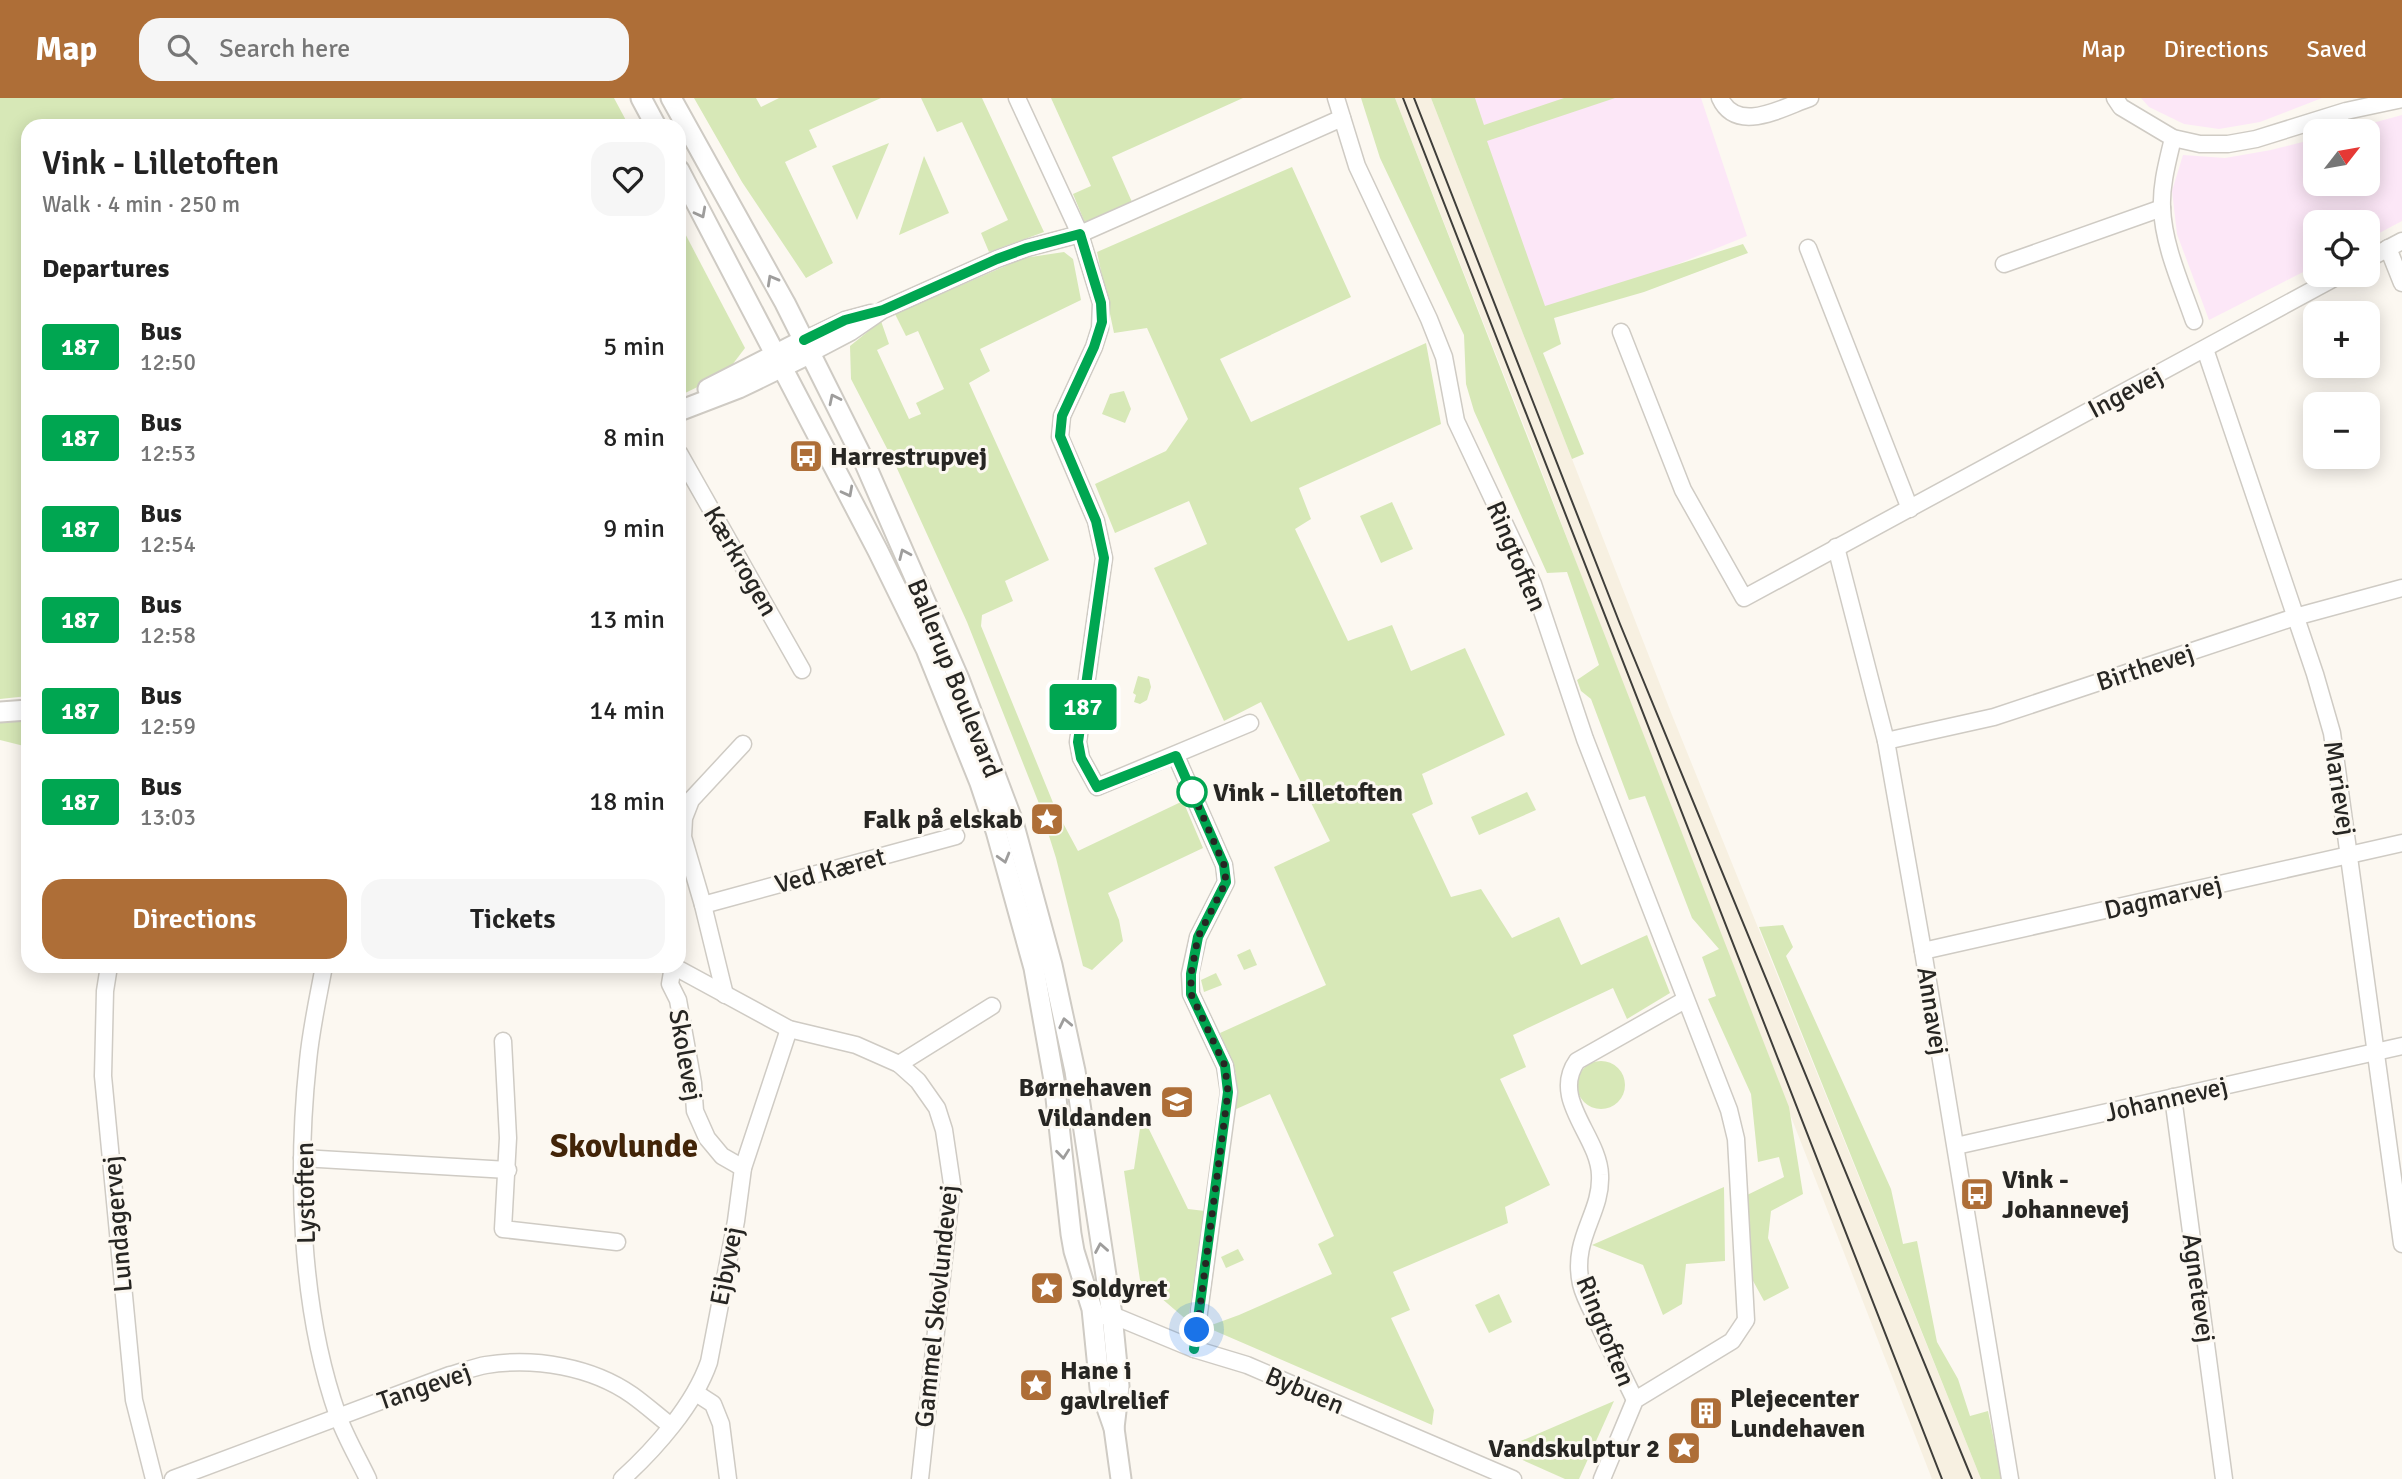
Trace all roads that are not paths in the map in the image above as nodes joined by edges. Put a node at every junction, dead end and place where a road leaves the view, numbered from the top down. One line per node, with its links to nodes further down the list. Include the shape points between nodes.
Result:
1 (641, 98): 12 (street)
2 (671, 98): 13 (street, Ballerup Boulevard, one-way to 2)
3 (1017, 98): 18 (street)
4 (1336, 98): 11 (street, Ringtoften)
5 (1720, 98): 6 (street, via 1736,116 1748,118)
6 (1810, 98)
7 (2115, 98): 15 (street, via 2121,107)
8 (2372, 98): 10 (street)
9 (2402, 99): 10 (street)
10 (2346, 111): 15 (street, via 2228,144)
11 (1342, 117): 18 (street); 54 (street, Ringtoften, via 1357,166 1444,358 1456,421 1532,584 1585,739)
12 (652, 119)
13 (683, 119)
14 (686, 125): 26 (street, Ballerup Boulevard, one-way to 14)
15 (2173, 138): 17 (street)
16 (686, 183): 28 (street, Ballerup Boulevard, one-way to 28)
17 (2162, 208): 21 (street); 24 (street)
18 (1080, 234): 26 (street, via 997,259 883,310 851,332); 41 (street, via 1101,303 1102,322 1062,416 1060,436 1096,521 1104,558 1078,749 1097,787)
19 (2395, 245): 22 (street)
20 (1808, 248): 31 (street)
21 (2004, 264)
22 (2402, 283)
23 (2318, 287): 27 (street, Ingevej)
24 (2194, 321)
25 (1621, 332): 32 (street, Ingevej, via 1683,490 1744,598)
26 (807, 346): 28 (street); 68 (street, Ballerup Boulevard, one-way to 26, via 1099,1237 1067,1029 1013,822 937,628 863,459)
27 (2205, 349): 31 (street, Ingevej); 34 (street, Marievej)
28 (778, 360): 29 (street, via 738,388); 68 (street, Ballerup Boulevard, one-way to 68, via 920,637 963,737 996,831 1037,981 1054,1080 1071,1234)
29 (686, 407)
30 (686, 465): 35 (street, Kærkrogen)
31 (1910, 509): 32 (street, Ingevej)
32 (1836, 547): 39 (street, Annavej)
33 (2402, 588): 34 (street, Birthevej)
34 (2295, 617): 39 (street, Birthevej, via 1994,718); 46 (street, Marievej, via 2332,733)
35 (802, 670)
36 (21, 710): 37 (street)
37 (0, 712)
38 (1250, 723): 41 (street)
39 (1886, 741): 48 (street, Annavej)
40 (743, 744): 42 (street, via 691,800)
41 (1176, 756): 69 (street, via 1224,865 1226,882 1198,937 1191,974 1191,994 1225,1066 1228,1092)
42 (686, 813)
43 (956, 836): 47 (street, Ved Kæret)
44 (2402, 843): 46 (street, Dagmarvej)
45 (686, 847): 47 (street)
46 (2350, 855): 48 (street, Dagmarvej); 59 (street, Marievej)
47 (704, 905): 53 (street)
48 (1923, 951): 62 (street, Annavej)
49 (108, 973): 74 (street, Lundagervej, via 103,1076 134,1401)
50 (323, 973): 63 (street, Lystoften, via 308,1061)
51 (672, 973): 64 (street, Skolevej, via 670,984 678,1000 695,1111 707,1138 722,1156)
52 (686, 973): 53 (street, Gammel Skovlundevej)
53 (725, 995): 56 (street, Gammel Skovlundevej)
54 (1685, 1000): 71 (street, Ringtoften, via 1730,1110 1746,1320 1732,1341); 71 (street, Ringtoften, via 1577,1061 1567,1082 1601,1174 1578,1258 1581,1286)
55 (992, 1006): 60 (street)
56 (789, 1030): 60 (street, Gammel Skovlundevej, via 856,1045); 64 (street, Ejbyvej)
57 (503, 1041): 65 (street)
58 (2402, 1046): 59 (street, Johannevej)
59 (2377, 1052): 61 (street, Johannevej); 67 (street, Marievej)
60 (899, 1064): 79 (street, Gammel Skovlundevej, via 937,1108 952,1184)
61 (2173, 1097): 62 (street, Johannevej); 84 (street, Agnetevej)
62 (1956, 1146): 83 (street, Annavej)
63 (302, 1158): 65 (street); 72 (street, Lystoften, via 313,1321)
64 (743, 1168): 70 (street, Ejbyvej, via 709,1362)
65 (508, 1170): 66 (street, via 503,1229)
66 (617, 1242)
67 (2402, 1244)
68 (1103, 1316): 69 (street, Bybuen); 80 (street, Ballerup Boulevard, via 1119,1386 1114,1428)
69 (1194, 1349): 81 (street, Bybuen, via 1247,1365)
70 (696, 1393): 73 (street, Ejbyvej); 78 (street, via 713,1404 721,1424)
71 (1635, 1400): 82 (street, Ringtoften)
72 (339, 1417): 73 (street, Tangevej, via 450,1375 486,1365 523,1362 561,1366 597,1377 630,1394); 75 (street, Tangevej); 76 (street, Lystoften)
73 (671, 1426): 77 (street, Ejbyvej)
74 (154, 1479)
75 (173, 1479)
76 (368, 1479)
77 (622, 1479)
78 (728, 1479)
79 (920, 1479)
80 (1121, 1479)
81 (1513, 1479)
82 (1602, 1479)
83 (2010, 1479)
84 (2224, 1479)

